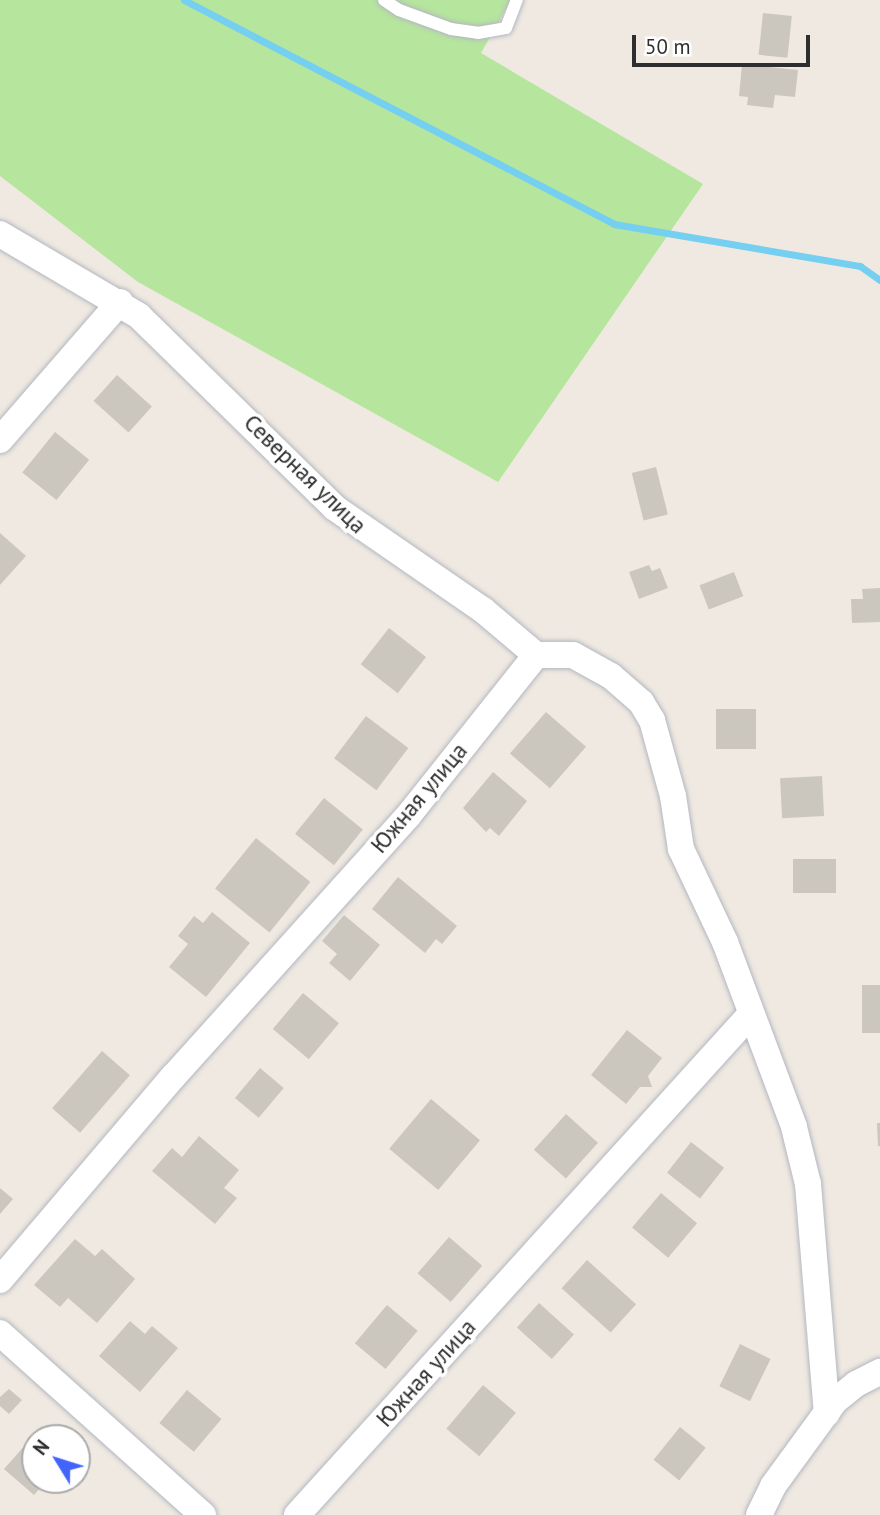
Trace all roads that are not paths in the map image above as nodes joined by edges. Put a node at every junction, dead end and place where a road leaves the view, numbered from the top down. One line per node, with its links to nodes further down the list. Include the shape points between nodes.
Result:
1 (384, 0): 2 (lane, via 425,20 478,33 506,28)
2 (517, 0)
3 (0, 234): 4 (street, Северная улица)
4 (120, 302): 5 (street); 6 (street, Северная улица, via 157,330 335,508 484,610)
5 (0, 440)
6 (536, 654): 7 (street, via 584,659 611,676 645,708 660,745 681,849 725,942); 8 (street, Южная улица, via 408,816 173,1077)
7 (751, 1014): 11 (street, via 794,1127 808,1184); 13 (street, Южная улица)
8 (0, 1280)
9 (0, 1333): 12 (street)
10 (880, 1372): 11 (street, via 844,1392)
11 (827, 1413): 14 (street, via 773,1486)
12 (203, 1515)
13 (297, 1515)
14 (759, 1515)

